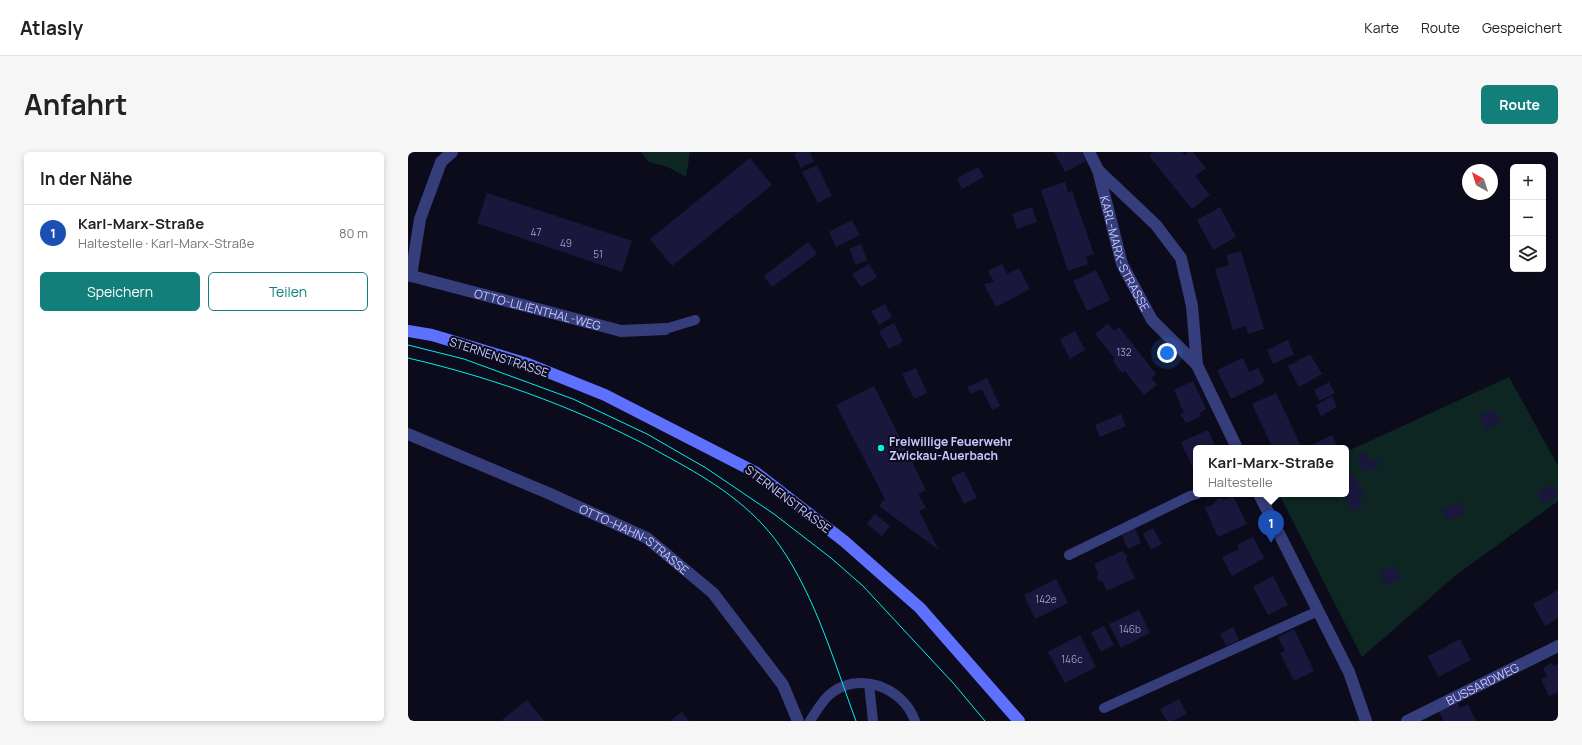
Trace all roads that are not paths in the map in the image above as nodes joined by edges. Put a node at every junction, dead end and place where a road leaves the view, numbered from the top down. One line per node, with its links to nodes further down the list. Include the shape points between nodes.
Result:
1 (452, 152): 4 (street, OTTO-LILIENTHAL-WEG, via 441,162 420,219)
2 (1089, 152): 3 (street, KARL-MARX-STRASSE)
3 (1098, 170): 10 (street, KARL-MARX-STRASSE, via 1122,264 1152,320); 10 (street, KARL-MARX-STRASSE, via 1156,225 1180,258 1192,306)
4 (410, 275): 6 (street, OTTO-LILIENTHAL-WEG, via 621,331)
5 (694, 320): 6 (lane)
6 (665, 329)
7 (408, 331): 9 (street, STERNENSTRASSE)
8 (408, 335): 9 (street, STERNENSTRASSE)
9 (432, 335): 24 (street, STERNENSTRASSE, via 528,364 605,395 755,472 844,541 920,608)
10 (1197, 365): 12 (street, KARL-MARX-STRASSE)
11 (408, 434): 20 (street, OTTO-HAHN-STRASSE, via 647,538 713,593 783,685)
12 (1236, 445)
13 (1193, 495): 15 (lane)
14 (1261, 497): 16 (street)
15 (1068, 555)
16 (1318, 611): 19 (lane); 25 (street, via 1349,672)
17 (1558, 646): 26 (street, BUSSARDWEG)
18 (869, 684): 21 (lane, via 863,682 843,686 828,696); 22 (lane); 23 (lane, via 902,698)
19 (1104, 708)
20 (798, 721)
21 (810, 721)
22 (873, 721)
23 (916, 721)
24 (1019, 721)
25 (1366, 721)
26 (1408, 721)

